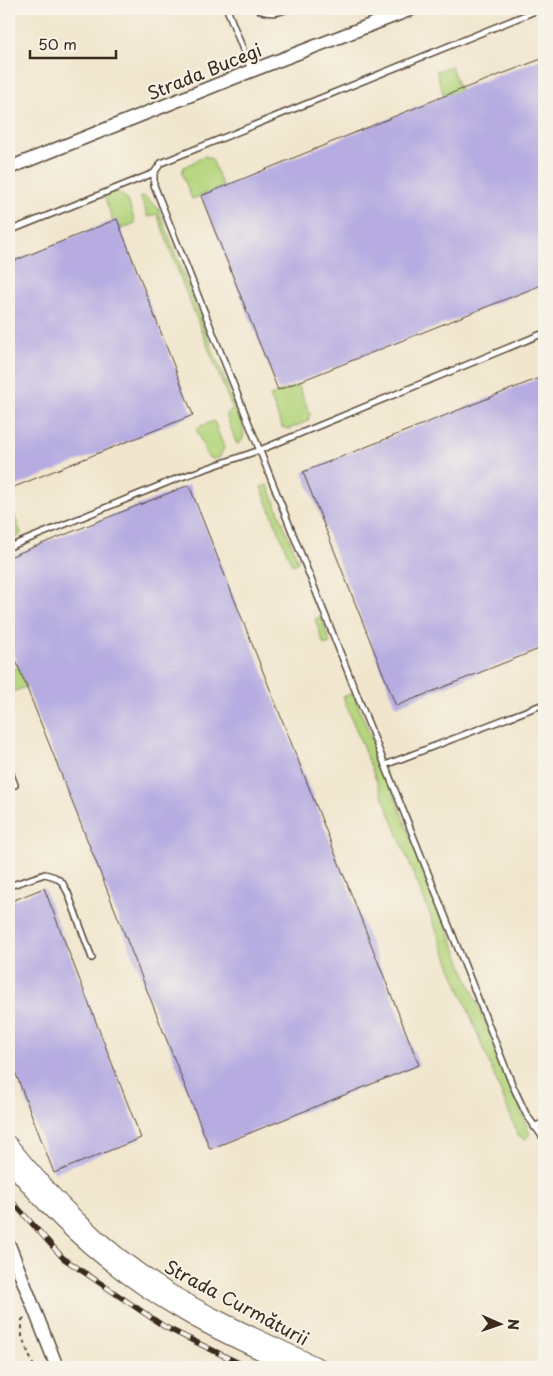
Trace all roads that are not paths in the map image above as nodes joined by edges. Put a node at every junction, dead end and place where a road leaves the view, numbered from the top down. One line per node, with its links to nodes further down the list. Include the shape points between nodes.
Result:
1 (227, 9): 6 (lane)
2 (257, 9): 3 (lane, via 274,13)
3 (287, 9)
4 (412, 9): 6 (street, Strada Bucegi)
5 (540, 9): 8 (lane, via 161,163)
6 (251, 71): 7 (street, Strada Bucegi)
7 (9, 168)
8 (154, 174): 9 (lane); 11 (lane, via 154,185)
9 (9, 231)
10 (544, 333): 11 (lane)
11 (260, 450): 12 (lane, via 176,479); 14 (lane)
12 (9, 547)
13 (544, 704): 14 (lane)
14 (385, 766): 20 (lane, via 512,1084)
15 (9, 769): 16 (lane)
16 (15, 786)
17 (9, 886): 18 (lane, via 45,874 62,882)
18 (92, 958)
19 (544, 1122): 20 (lane)
20 (534, 1127): 21 (lane)
21 (544, 1139)
22 (9, 1143): 27 (main road, Strada Curmăturii, via 68,1211 132,1266 208,1313)
23 (9, 1162): 26 (main road, Strada Curmăturii, via 47,1208 87,1246 136,1282 185,1314)
24 (9, 1244): 25 (street)
25 (57, 1367)
26 (292, 1367)
27 (322, 1367)

